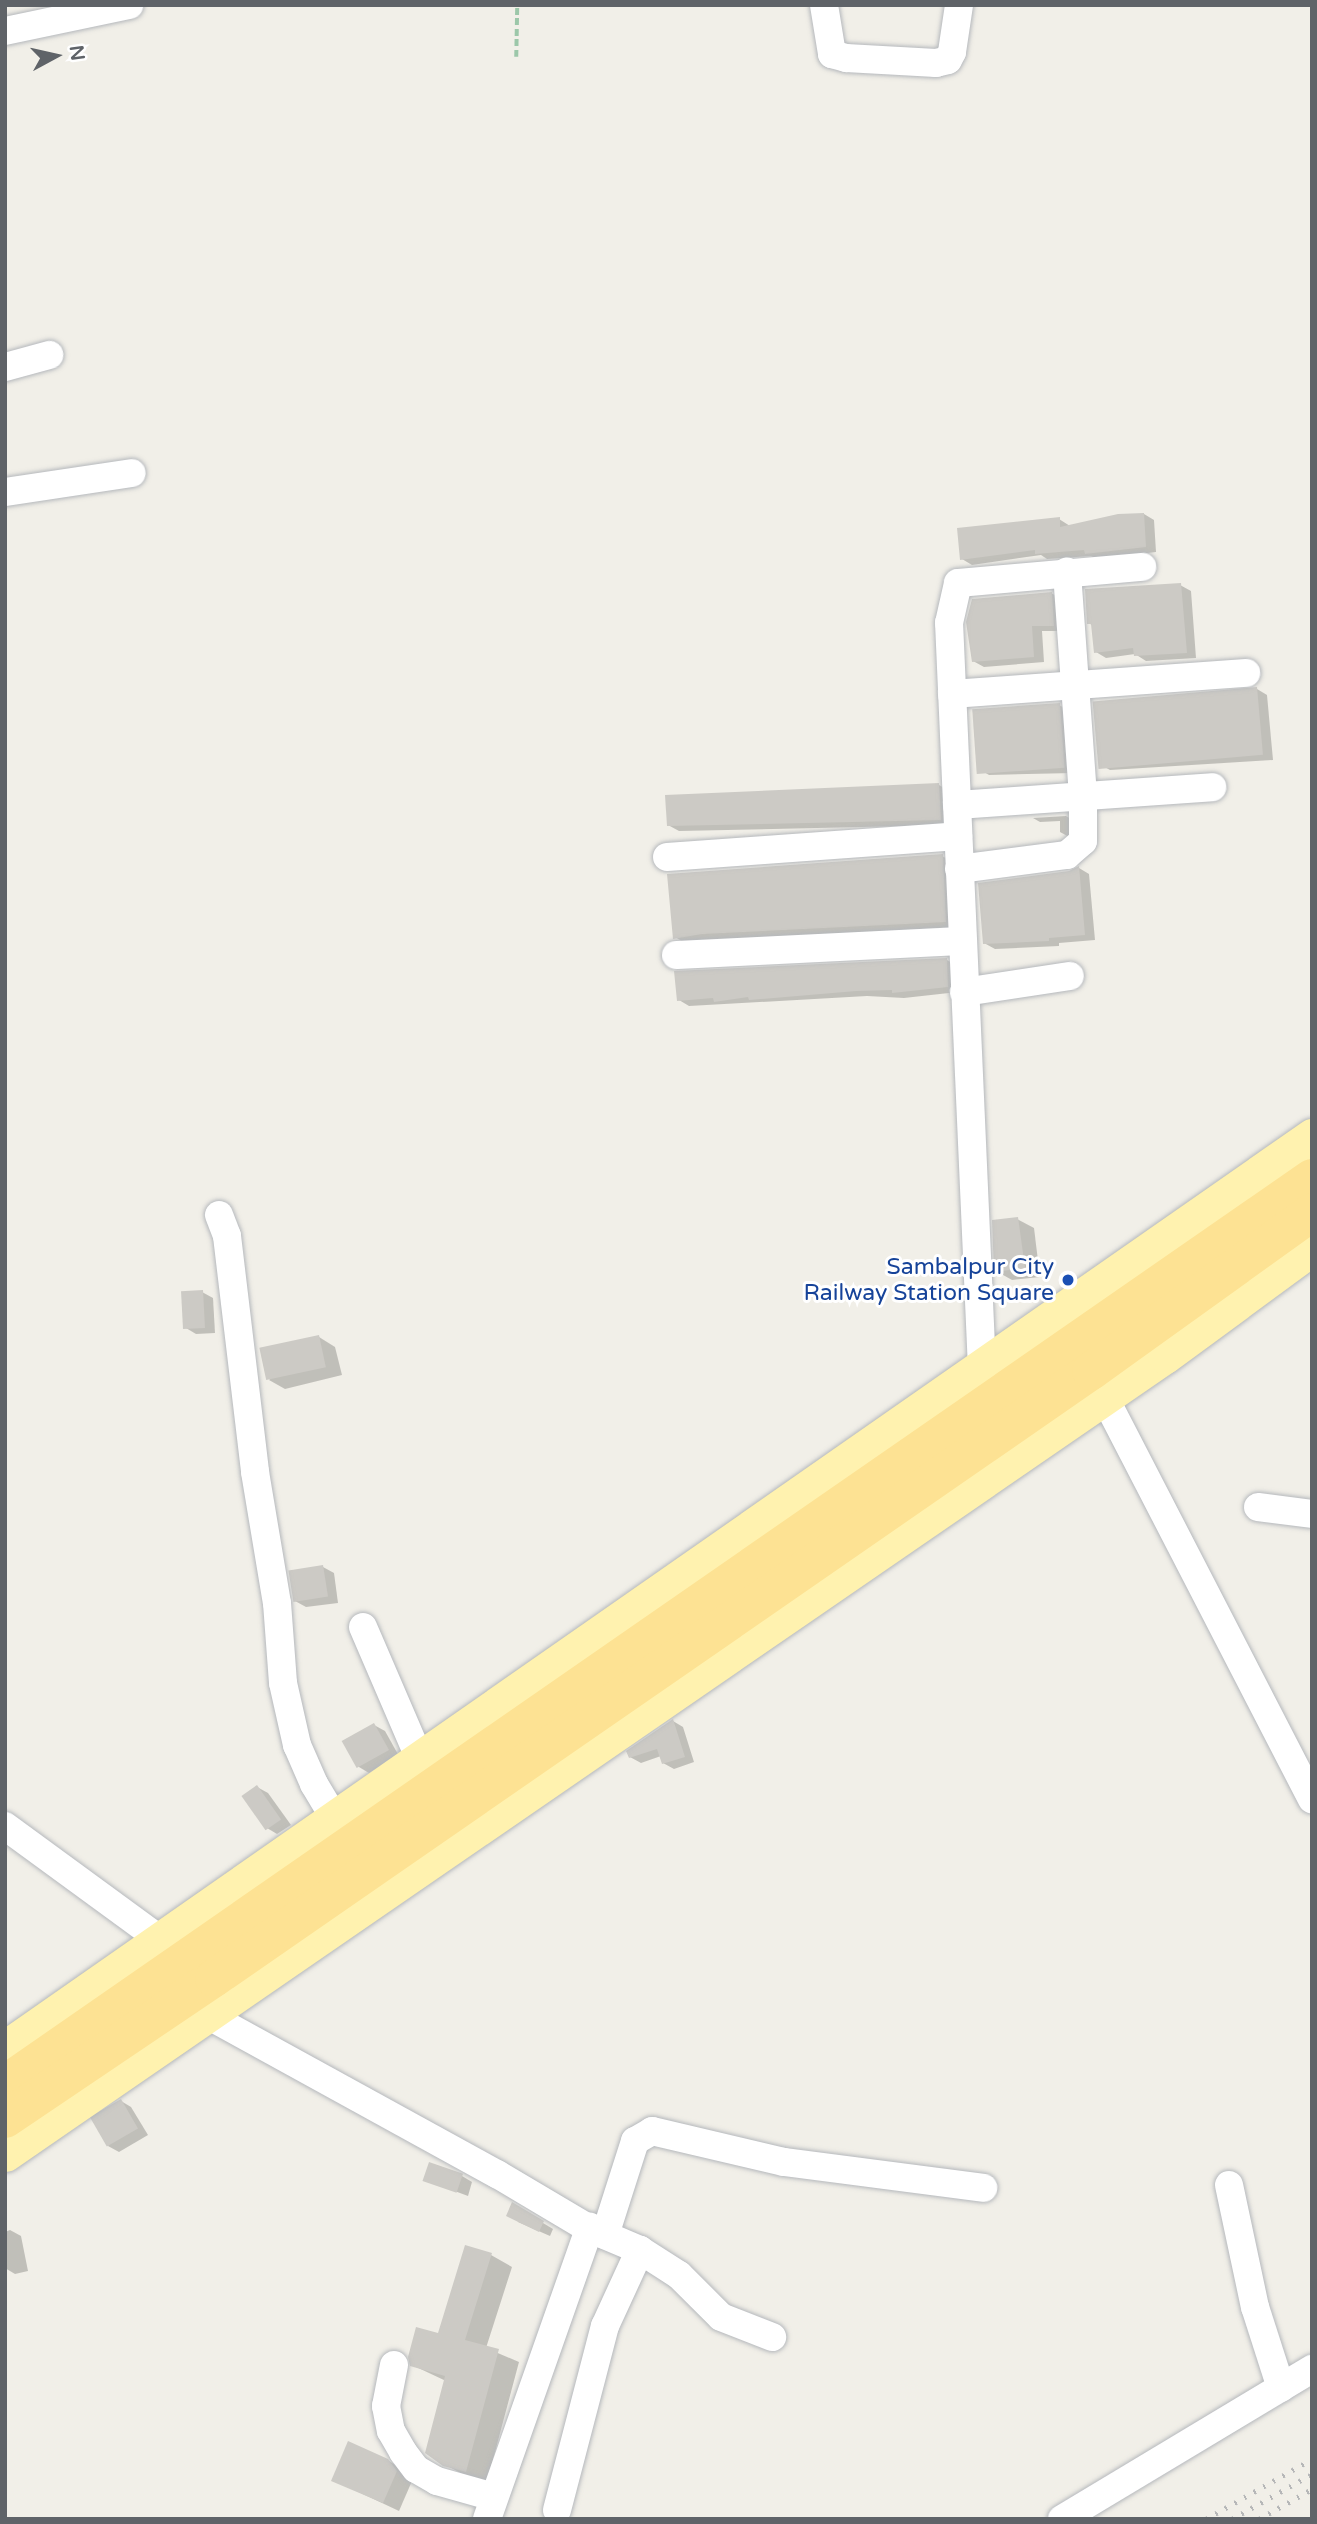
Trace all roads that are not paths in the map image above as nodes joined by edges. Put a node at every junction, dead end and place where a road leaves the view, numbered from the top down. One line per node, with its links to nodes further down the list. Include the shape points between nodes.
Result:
1 (129, 5): 4 (street)
2 (824, 5): 3 (street, via 832,54 936,63 948,60 953,52)
3 (959, 5)
4 (5, 31)
5 (49, 355): 6 (street)
6 (5, 367)
7 (132, 473): 8 (street)
8 (5, 492)
9 (1142, 567): 10 (street)
10 (1067, 572): 12 (street); 13 (street, via 958,583 949,623)
11 (1246, 673): 12 (street)
12 (1073, 686): 13 (street); 15 (street)
13 (952, 694): 16 (street)
14 (1212, 787): 15 (street)
15 (1083, 796): 16 (street); 19 (street, via 1083,841 1077,850)
16 (957, 805): 17 (street)
17 (958, 836): 18 (street); 19 (street)
18 (667, 857)
19 (959, 869): 20 (street)
20 (962, 941): 21 (street); 23 (street)
21 (676, 955)
22 (1070, 976): 23 (street)
23 (964, 992): 30 (street)
24 (1312, 1136): 29 (main road)
25 (1312, 1178): 29 (highway)
26 (1312, 1212): 29 (highway)
27 (219, 1215): 36 (street, via 227,1236 255,1472 277,1602 283,1683 297,1745)
28 (1312, 1248): 29 (main road)
29 (1081, 1357): 30 (main road); 35 (street); 39 (highway); 41 (highway)
30 (982, 1369): 34 (main road)
31 (1258, 1507): 32 (street)
32 (1312, 1514)
33 (363, 1627): 34 (street)
34 (419, 1757): 36 (main road)
35 (1312, 1799)
36 (334, 1817): 38 (main road)
37 (5, 1826): 38 (street)
38 (162, 1940): 40 (main road)
39 (194, 2008): 42 (highway); 43 (main road); 46 (street)
40 (5, 2048)
41 (5, 2084)
42 (5, 2119)
43 (5, 2154)
44 (1229, 2185): 51 (street, via 1255,2307)
45 (983, 2188): 46 (street, via 784,2162 652,2130 635,2141)
46 (597, 2231): 47 (street); 52 (street)
47 (640, 2250): 48 (street, via 678,2275 722,2317); 53 (street, via 606,2326)
48 (772, 2337)
49 (394, 2365): 52 (street, via 386,2406 391,2431 403,2452 416,2469)
50 (1312, 2369): 51 (street)
51 (1281, 2388): 54 (street)
52 (491, 2508)
53 (556, 2510)
54 (1062, 2519)

